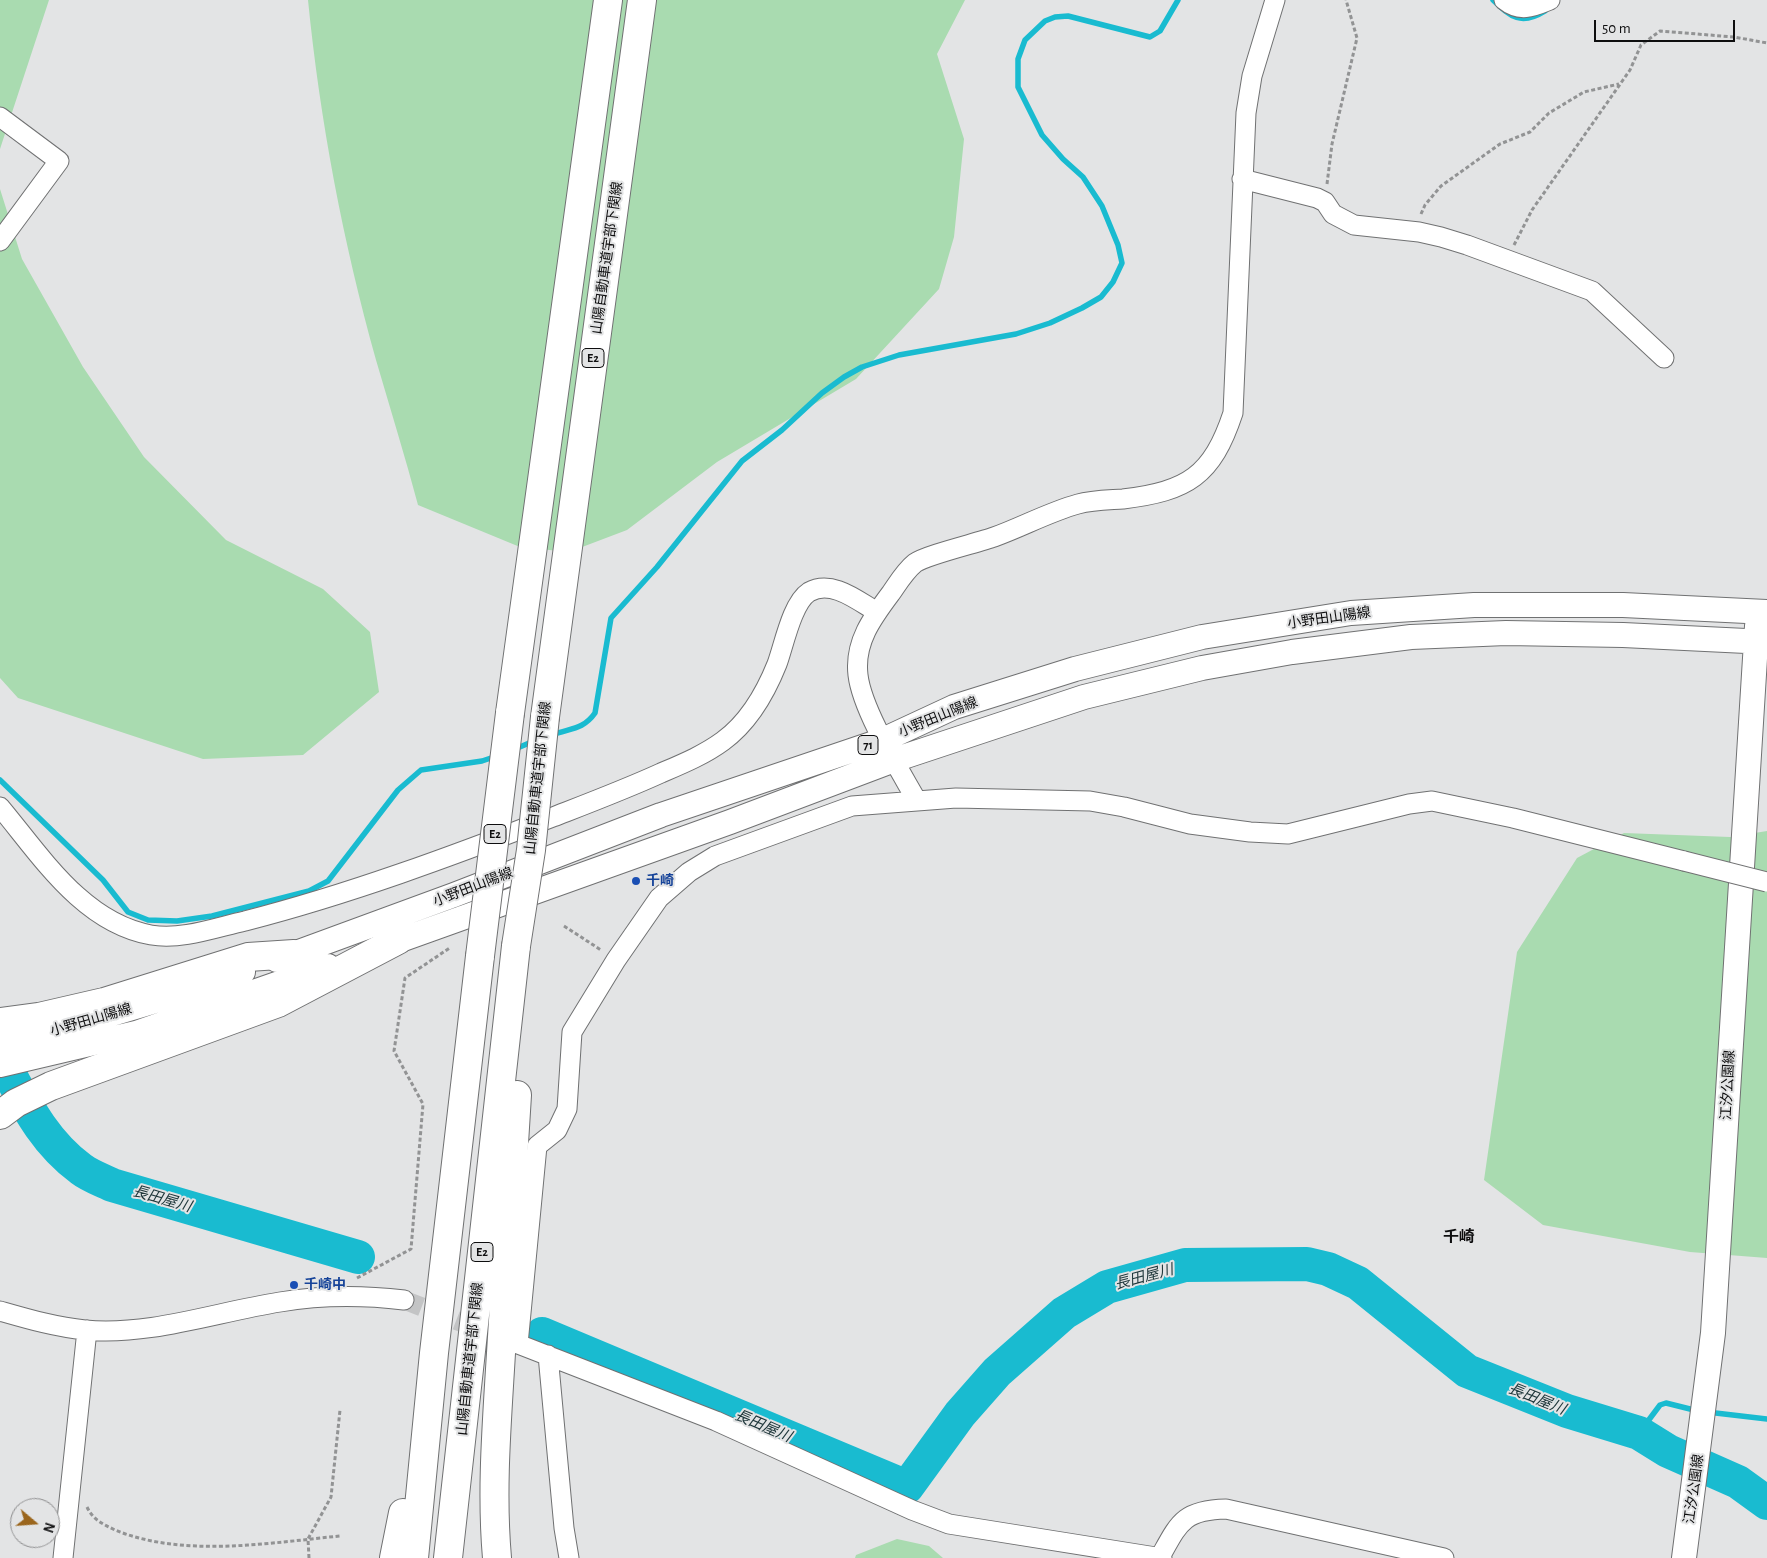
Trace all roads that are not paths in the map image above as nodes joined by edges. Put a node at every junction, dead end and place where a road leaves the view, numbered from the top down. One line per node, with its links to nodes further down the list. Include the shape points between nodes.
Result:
1 (608, 0): 27 (highway, E2, bridge, via 510,713)
2 (642, 0): 18 (highway, 山陽自動車道宇部下関線 / E2, bridge, via 545,716)
3 (1275, 0): 7 (street, via 1252,76)
4 (1504, 0): 5 (street, via 1522,9)
5 (1550, 0)
6 (0, 117): 8 (street, via 59,161)
7 (1242, 179): 9 (street, via 1325,202 1333,214 1354,225 1419,232 1467,244 1592,291); 10 (street, via 1233,413 1223,442 1212,460 1180,487 1148,496 1079,504 916,562)
8 (0, 241)
9 (1664, 358)
10 (877, 612): 13 (street, via 860,644 858,675 863,695); 15 (street, via 833,588 820,588 808,593 798,604 777,664 753,710 735,731 695,758 623,791 453,856 291,909 192,934 151,935 100,915 52,869)
11 (1763, 612): 12 (main road, 江汐公園線); 13 (main road, 小野田山陽線 / 71, via 1623,605 1474,605 1351,613 1202,637 1075,669 954,707)
12 (1761, 641): 13 (main road, 小野田山陽線 / 71, via 1506,633 1411,637 1292,652 1202,668); 29 (main road, 江汐公園線, via 1713,1333)
13 (889, 750): 14 (street); 17 (main road, 小野田山陽線 / 71, via 730,822); 19 (main road, 小野田山陽線 / 71, via 661,815)
14 (917, 801): 16 (street, bridge, via 956,798 1090,801 1190,824 1288,834 1432,801 1513,818); 28 (street, via 852,806 716,856 689,872 659,898 616,960 572,1032 567,1109 557,1130 537,1146 518,1344)
15 (0, 807)
16 (1767, 882)
17 (398, 940): 22 (main road, 小野田山陽線 / 71, via 136,1034); 23 (highway, via 278,1003 51,1086 16,1103)
18 (522, 946): 30 (highway, via 496,1451); 34 (highway, 山陽自動車道宇部下関線 / E2)
19 (294, 954): 20 (highway, via 248,957 104,1002); 21 (main road, 小野田山陽線 / 71, via 178,995 59,1030)
20 (0, 1022)
21 (0, 1042)
22 (0, 1065)
23 (0, 1115)
24 (404, 1300): 26 (street, via 342,1295 280,1302 150,1328)
25 (0, 1311): 26 (street, via 44,1324)
26 (86, 1330): 31 (street)
27 (434, 1353): 32 (highway); 33 (highway, E2)
28 (548, 1355): 35 (street, via 564,1528); 36 (street, via 716,1422 949,1524)
29 (1685, 1549)
30 (496, 1554)
31 (63, 1558)
32 (394, 1558)
33 (414, 1558)
34 (448, 1558)
35 (570, 1558)
36 (1161, 1558): 37 (street, via 1176,1528 1187,1517 1210,1509 1226,1509)
37 (1444, 1558)

